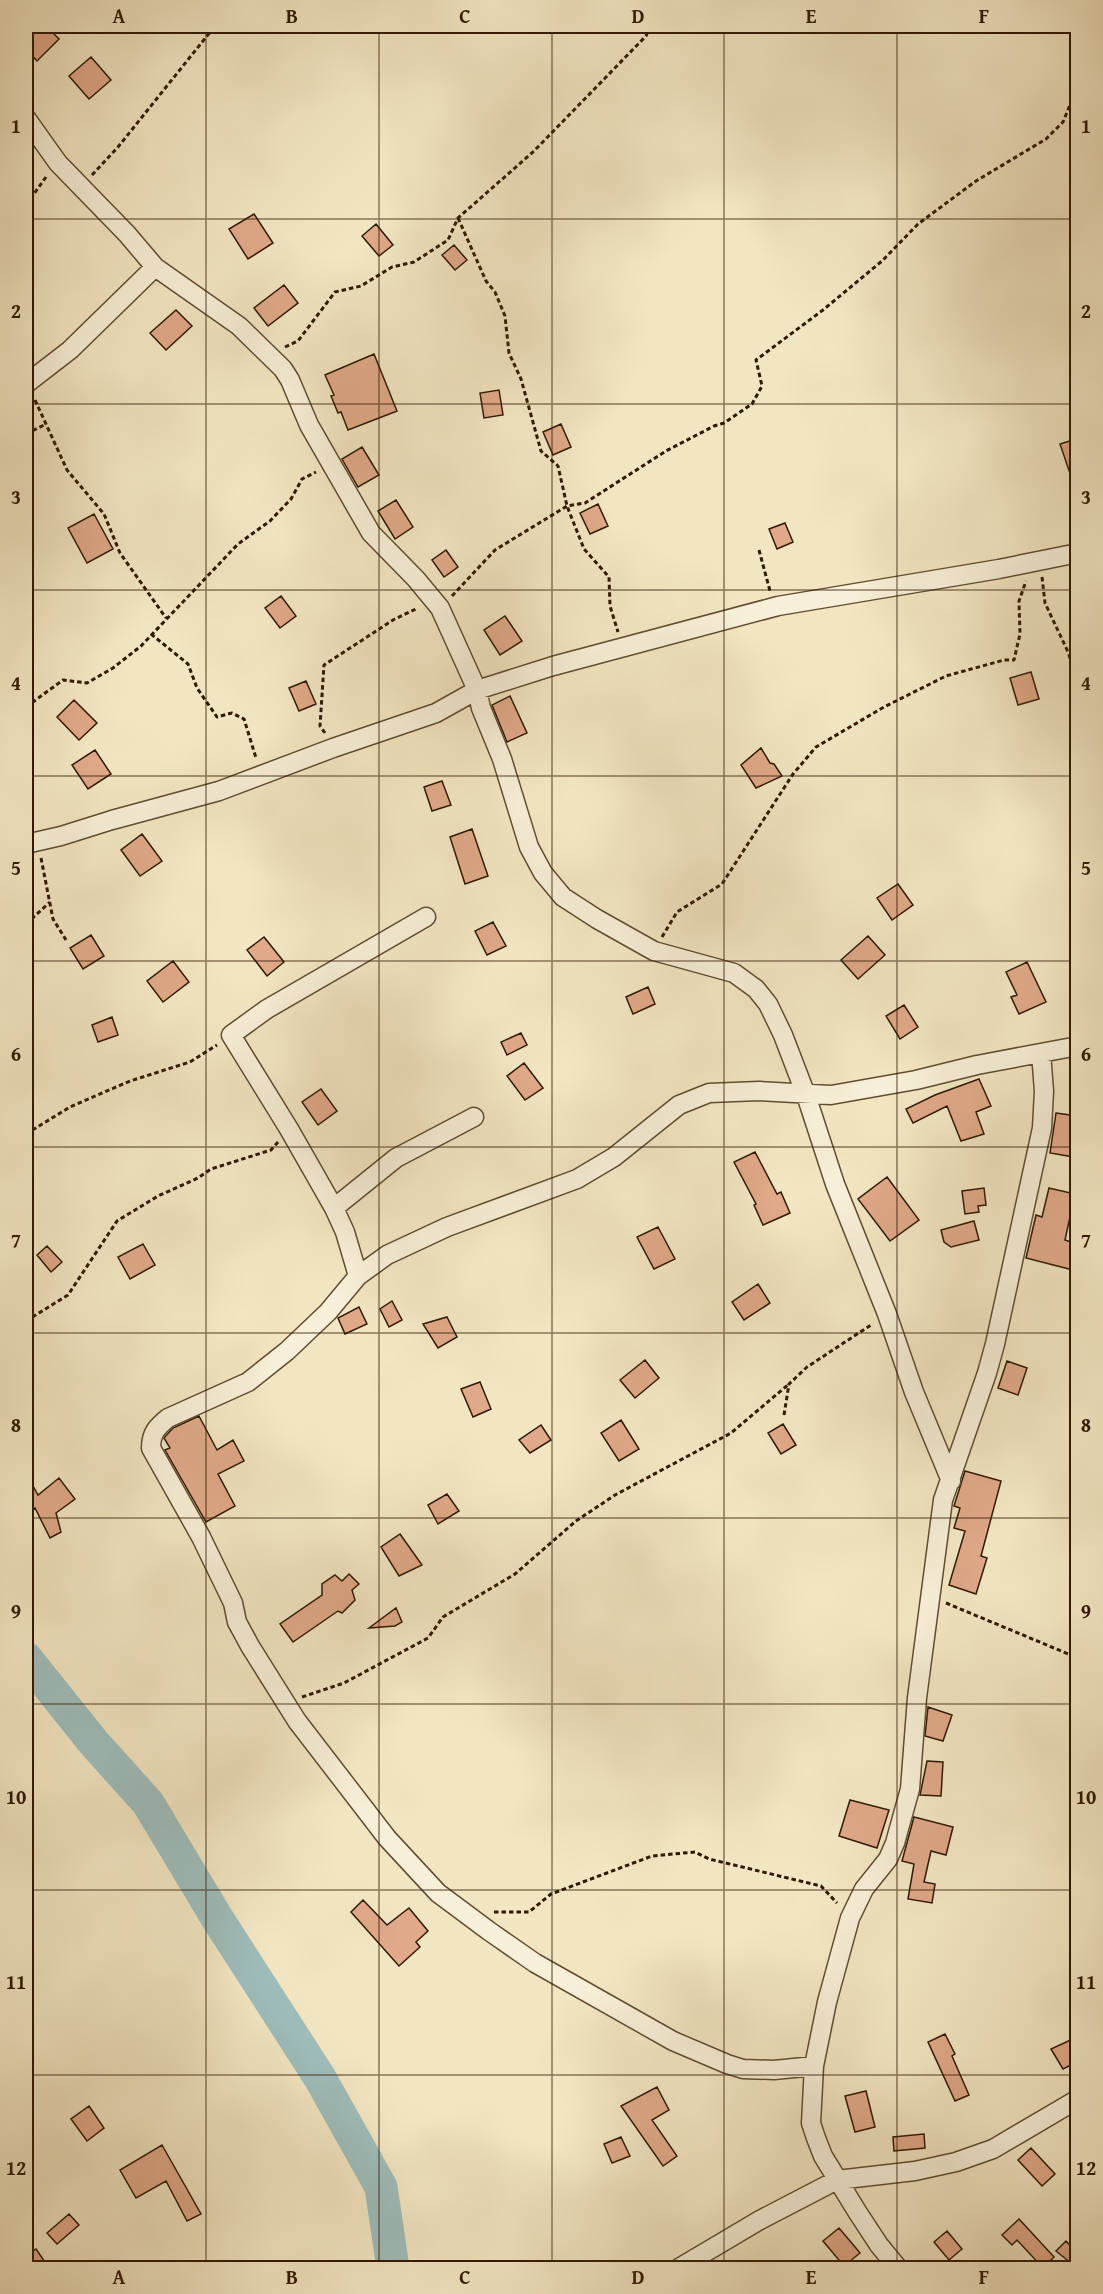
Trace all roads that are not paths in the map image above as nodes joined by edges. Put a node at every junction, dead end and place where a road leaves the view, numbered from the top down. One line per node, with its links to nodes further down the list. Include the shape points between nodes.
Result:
1 (26, 118): 2 (street, via 58,163)
2 (155, 267): 3 (street, via 70,350); 5 (street, via 239,326 290,380 309,425 371,533 440,608)
3 (26, 384)
4 (1077, 553): 5 (street, via 774,607)
5 (477, 690): 6 (street, via 436,713 219,791); 10 (street, via 529,847 543,873 563,897 597,920 654,951 734,973 756,989 783,1035)
6 (32, 843)
7 (426, 917): 12 (street, via 267,1009 232,1036)
8 (1077, 1046): 9 (street)
9 (1041, 1053): 10 (street, via 878,1088); 14 (street, via 1042,1128 987,1373)
10 (806, 1095): 13 (street, via 759,1091 709,1093 679,1105 614,1156 577,1179 447,1227 387,1255); 14 (street, via 835,1184)
11 (474, 1117): 12 (street, via 396,1158)
12 (334, 1208): 13 (street)
13 (358, 1276): 15 (street, via 328,1312 248,1382 168,1418 151,1438 151,1448 201,1537 250,1646 319,1751 387,1838 438,1893 489,1931 535,1963 673,2041 727,2064 774,2070)
14 (951, 1481): 15 (street, via 943,1500 917,1698 910,1789 888,1859 864,1889 850,1918)
15 (814, 2066): 17 (street, via 811,2123)
16 (1077, 2099): 17 (street, via 993,2149 915,2171)
17 (837, 2180): 18 (street); 19 (street, via 879,2246)
18 (679, 2268)
19 (898, 2268)

